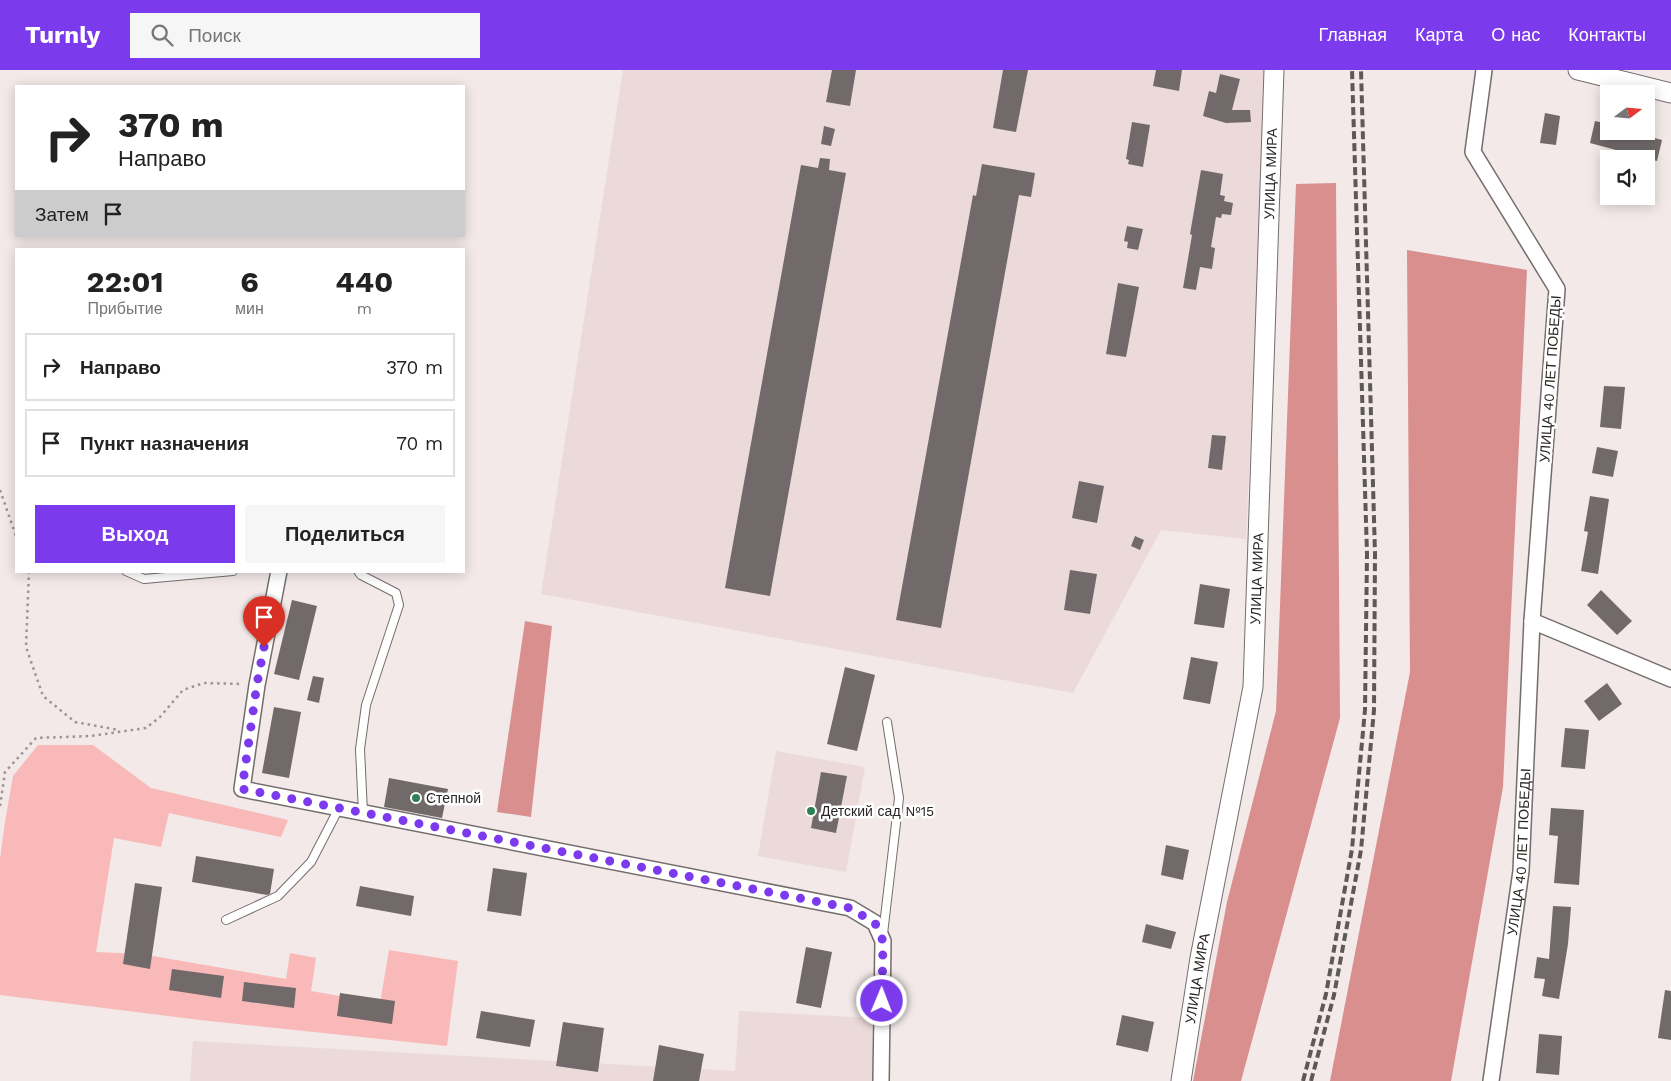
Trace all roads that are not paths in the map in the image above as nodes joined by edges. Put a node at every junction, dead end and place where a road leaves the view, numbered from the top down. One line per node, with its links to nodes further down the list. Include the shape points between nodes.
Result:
1 (1274, 70): 17 (street, УЛИЦА МИРА, via 1253,687 1200,958)
2 (1484, 70): 9 (street, УЛИЦА 40 ЛЕТ ПОБЕДЫ, via 1473,152 1557,289)
3 (1578, 70): 4 (street)
4 (1671, 93)
5 (130, 573): 6 (lane, via 144,579)
6 (211, 573)
7 (279, 573): 12 (street, via 257,684 242,789)
8 (360, 573): 13 (lane, via 396,593 399,605 366,705 360,750)
9 (1532, 621): 10 (street); 18 (street, УЛИЦА 40 ЛЕТ ПОБЕДЫ, via 1521,871)
10 (1671, 679)
11 (887, 722): 15 (lane, via 899,798)
12 (338, 808): 13 (street); 14 (lane, via 311,862 278,896)
13 (363, 813): 15 (street, via 850,908 875,923)
14 (226, 920)
15 (883, 941): 16 (street)
16 (882, 1081)
17 (1180, 1081)
18 (1491, 1081)

